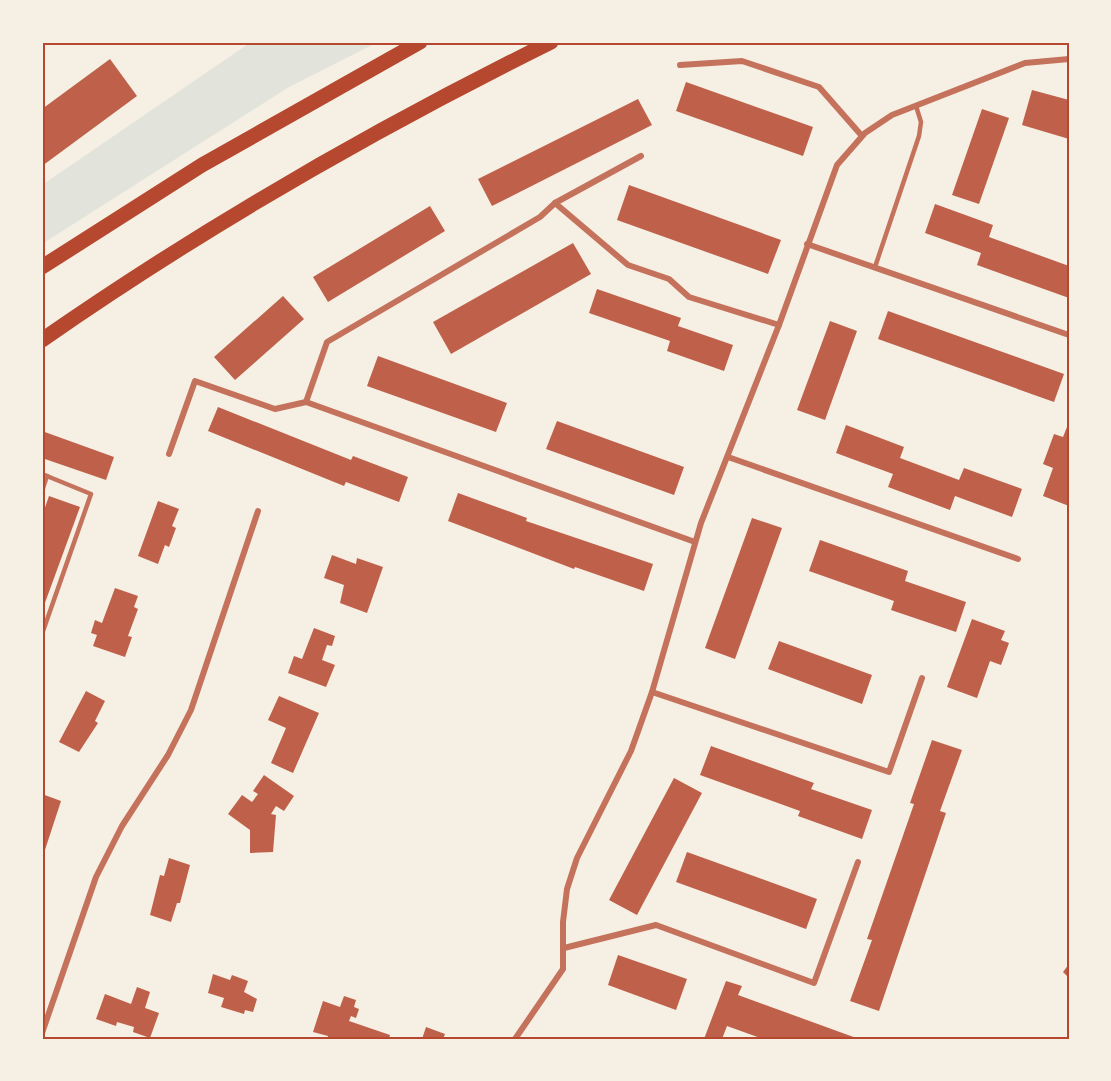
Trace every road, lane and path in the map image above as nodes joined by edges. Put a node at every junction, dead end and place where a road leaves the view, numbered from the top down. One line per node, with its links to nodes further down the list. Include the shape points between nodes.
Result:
1 (420, 42): 10 (main road, via 202,165)
2 (551, 42): 14 (main road, via 320,166)
3 (1069, 59): 5 (street, via 1025,63)
4 (680, 65): 6 (street, via 742,61 819,87)
5 (916, 106): 6 (street, via 880,122); 11 (lane, via 921,122 919,135)
6 (862, 136): 9 (street, via 837,165)
7 (640, 156): 8 (street)
8 (555, 203): 12 (street, via 628,265 669,279 689,297); 15 (street, via 540,217 327,342)
9 (807, 244): 11 (street); 12 (street)
10 (42, 267)
11 (875, 267): 13 (street)
12 (779, 325): 17 (street)
13 (1069, 335)
14 (42, 340)
15 (306, 402): 16 (street, via 275,409 195,381); 21 (street)
16 (169, 454)
17 (728, 457): 21 (street); 22 (street)
18 (45, 475): 19 (lane); 23 (lane, via 91,494)
19 (42, 491)
20 (258, 511): 28 (street, via 191,710 96,877)
21 (695, 542): 25 (street)
22 (1018, 559)
23 (42, 634)
24 (922, 678): 25 (street, via 888,772)
25 (652, 692): 27 (street, via 631,751 577,858 567,888)
26 (858, 862): 27 (street, via 814,982 656,925)
27 (564, 948): 29 (street, via 563,969)
28 (42, 1033)
29 (515, 1039)

